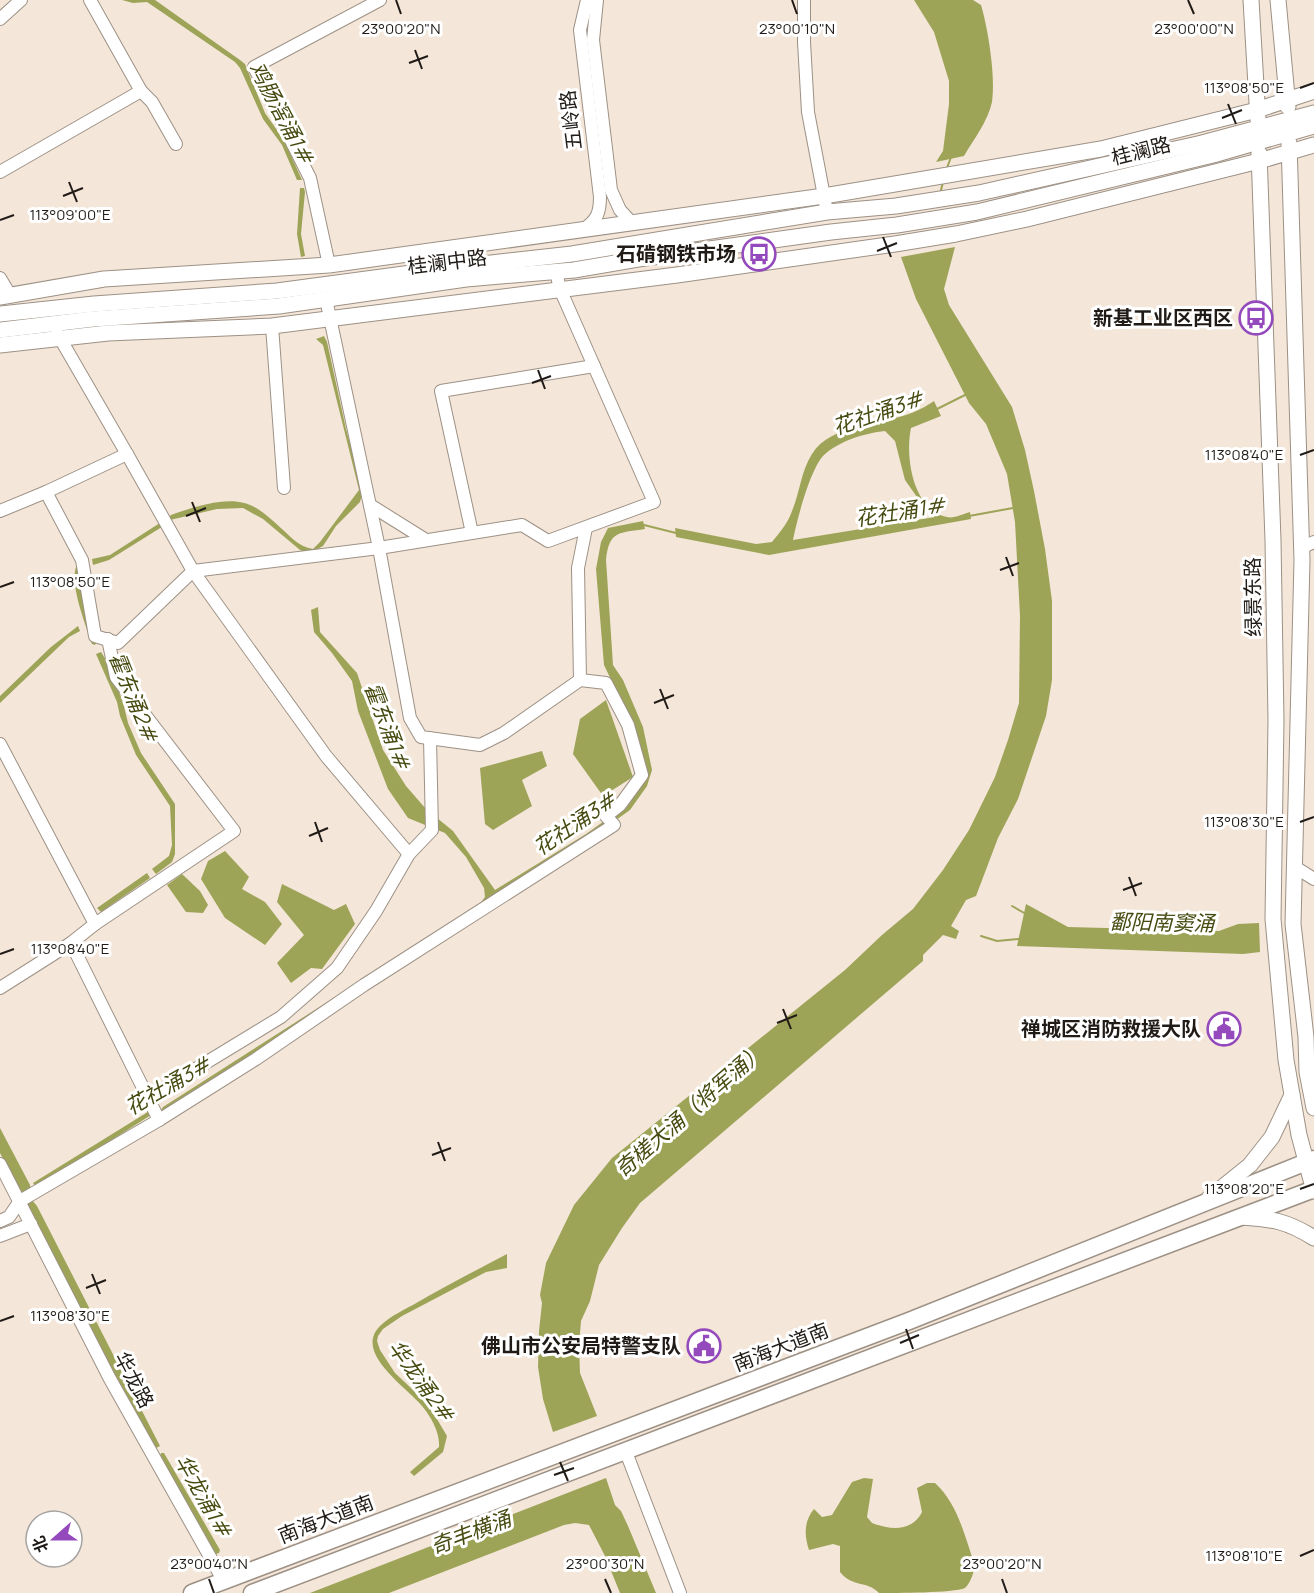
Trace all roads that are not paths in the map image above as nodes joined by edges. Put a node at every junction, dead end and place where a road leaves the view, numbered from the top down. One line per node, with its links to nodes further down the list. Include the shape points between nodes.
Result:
1 (21, 0): 9 (street)
2 (90, 0): 10 (street)
3 (380, 0): 34 (street, via 254,67 310,178)
4 (586, 0): 23 (street, 五岭路, via 580,30)
5 (597, 0): 24 (street, 五岭路, via 593,40)
6 (804, 0): 25 (street, via 808,112)
7 (1251, 0): 13 (main road, 绿景东路)
8 (1278, 0): 12 (main road)
9 (0, 19)
10 (141, 91): 18 (street, via 152,102); 22 (street)
11 (1314, 91): 12 (main road)
12 (1287, 100): 13 (main road); 16 (main road)
13 (1257, 110): 17 (main road, 绿景东路); 25 (main road, via 1101,149)
14 (1314, 113): 16 (main road, 桂澜路)
15 (1314, 126): 16 (main road, 桂澜路)
16 (1289, 127): 17 (main road, 桂澜路); 20 (main road)
17 (1259, 135): 21 (main road, 绿景东路); 26 (main road, 桂澜路, via 979,193); 31 (main road, 桂澜路, via 978,212)
18 (176, 144)
19 (1314, 145): 20 (main road)
20 (1288, 152): 21 (main road); 58 (main road)
21 (1259, 161): 39 (main road, via 956,234); 73 (main road, 绿景东路, via 1276,720 1273,919)
22 (0, 172)
23 (599, 184): 24 (street, via 604,195); 32 (street, 五岭路, via 600,212)
24 (611, 190): 30 (street, 五岭路, via 620,210)
25 (824, 196): 27 (street); 28 (main road)
26 (896, 206): 27 (main road, 桂澜中路)
27 (827, 212): 29 (main road, 桂澜中路)
28 (697, 214): 29 (main road); 30 (main road)
29 (775, 220): 35 (main road, 桂澜中路, via 572,254)
30 (632, 223): 32 (main road)
31 (897, 225): 36 (main road, 桂澜中路)
32 (584, 230): 33 (main road)
33 (560, 233): 34 (main road); 35 (main road, via 513,252 477,258)
34 (328, 265): 38 (main road); 40 (main road, via 104,279)
35 (464, 266): 38 (main road, 桂澜中路)
36 (556, 272): 39 (street); 41 (main road, 桂澜中路, via 466,279)
37 (0, 278): 40 (street)
38 (358, 280): 42 (main road, 桂澜中路, via 277,291)
39 (560, 289): 43 (main road); 49 (street)
40 (3, 298)
41 (326, 299): 43 (street); 44 (main road, 桂澜中路)
42 (0, 314)
43 (331, 318): 45 (main road); 53 (street)
44 (52, 324): 46 (main road, 桂澜中路); 47 (street)
45 (272, 326): 47 (main road); 51 (street)
46 (0, 330)
47 (61, 338): 48 (main road); 50 (street)
48 (0, 345)
49 (594, 366): 55 (street, via 654,502); 56 (street, via 441,391)
50 (127, 454): 52 (street); 60 (street)
51 (284, 488)
52 (46, 492): 54 (street); 61 (street, via 82,560 96,636)
53 (370, 505): 57 (street); 59 (street)
54 (0, 510)
55 (586, 528): 56 (street, via 548,541 522,525); 62 (street, via 578,568)
56 (472, 533): 57 (street)
57 (426, 540): 59 (street)
58 (1308, 545): 66 (main road)
59 (380, 548): 60 (street); 63 (street, via 410,718 421,737)
60 (193, 571): 61 (street, via 118,643); 65 (street, via 326,756)
61 (108, 639): 68 (street, via 116,677 234,831)
62 (580, 680): 63 (street, via 504,733 480,745); 75 (street, via 606,683 628,725 642,775 620,805 606,816 610,821 561,861 364,985 256,1059)
63 (430, 738): 65 (street, via 432,830)
64 (0, 744): 68 (street)
65 (409, 854): 75 (street, via 337,968 281,1017)
66 (1295, 867): 67 (street); 71 (main road, via 1293,924)
67 (1314, 879)
68 (95, 924): 69 (street)
69 (71, 943): 70 (street); 75 (street)
70 (0, 988)
71 (1306, 1037): 72 (main road); 74 (main road)
72 (1314, 1060)
73 (1292, 1095): 76 (main road, 绿景东路); 80 (main road, via 1272,1137 1250,1165)
74 (1314, 1108)
75 (154, 1110): 79 (street)
76 (1310, 1161): 78 (main road, 绿景东路); 80 (highway, 南海大道南)
77 (0, 1164): 79 (street, 华龙路)
78 (1314, 1190): 81 (highway)
79 (20, 1201): 82 (street, via 9,1217); 83 (street, 华龙路)
80 (1204, 1203): 87 (highway, 南海大道南, via 909,1321)
81 (1241, 1217): 85 (main road, via 1274,1219); 86 (highway)
82 (0, 1221)
83 (31, 1224): 84 (street); 87 (street, 华龙路, via 111,1379)
84 (0, 1236)
85 (1314, 1238)
86 (627, 1452): 89 (highway); 90 (street)
87 (223, 1580): 88 (highway, 南海大道南)
88 (192, 1593)
89 (252, 1593)
90 (680, 1593)

